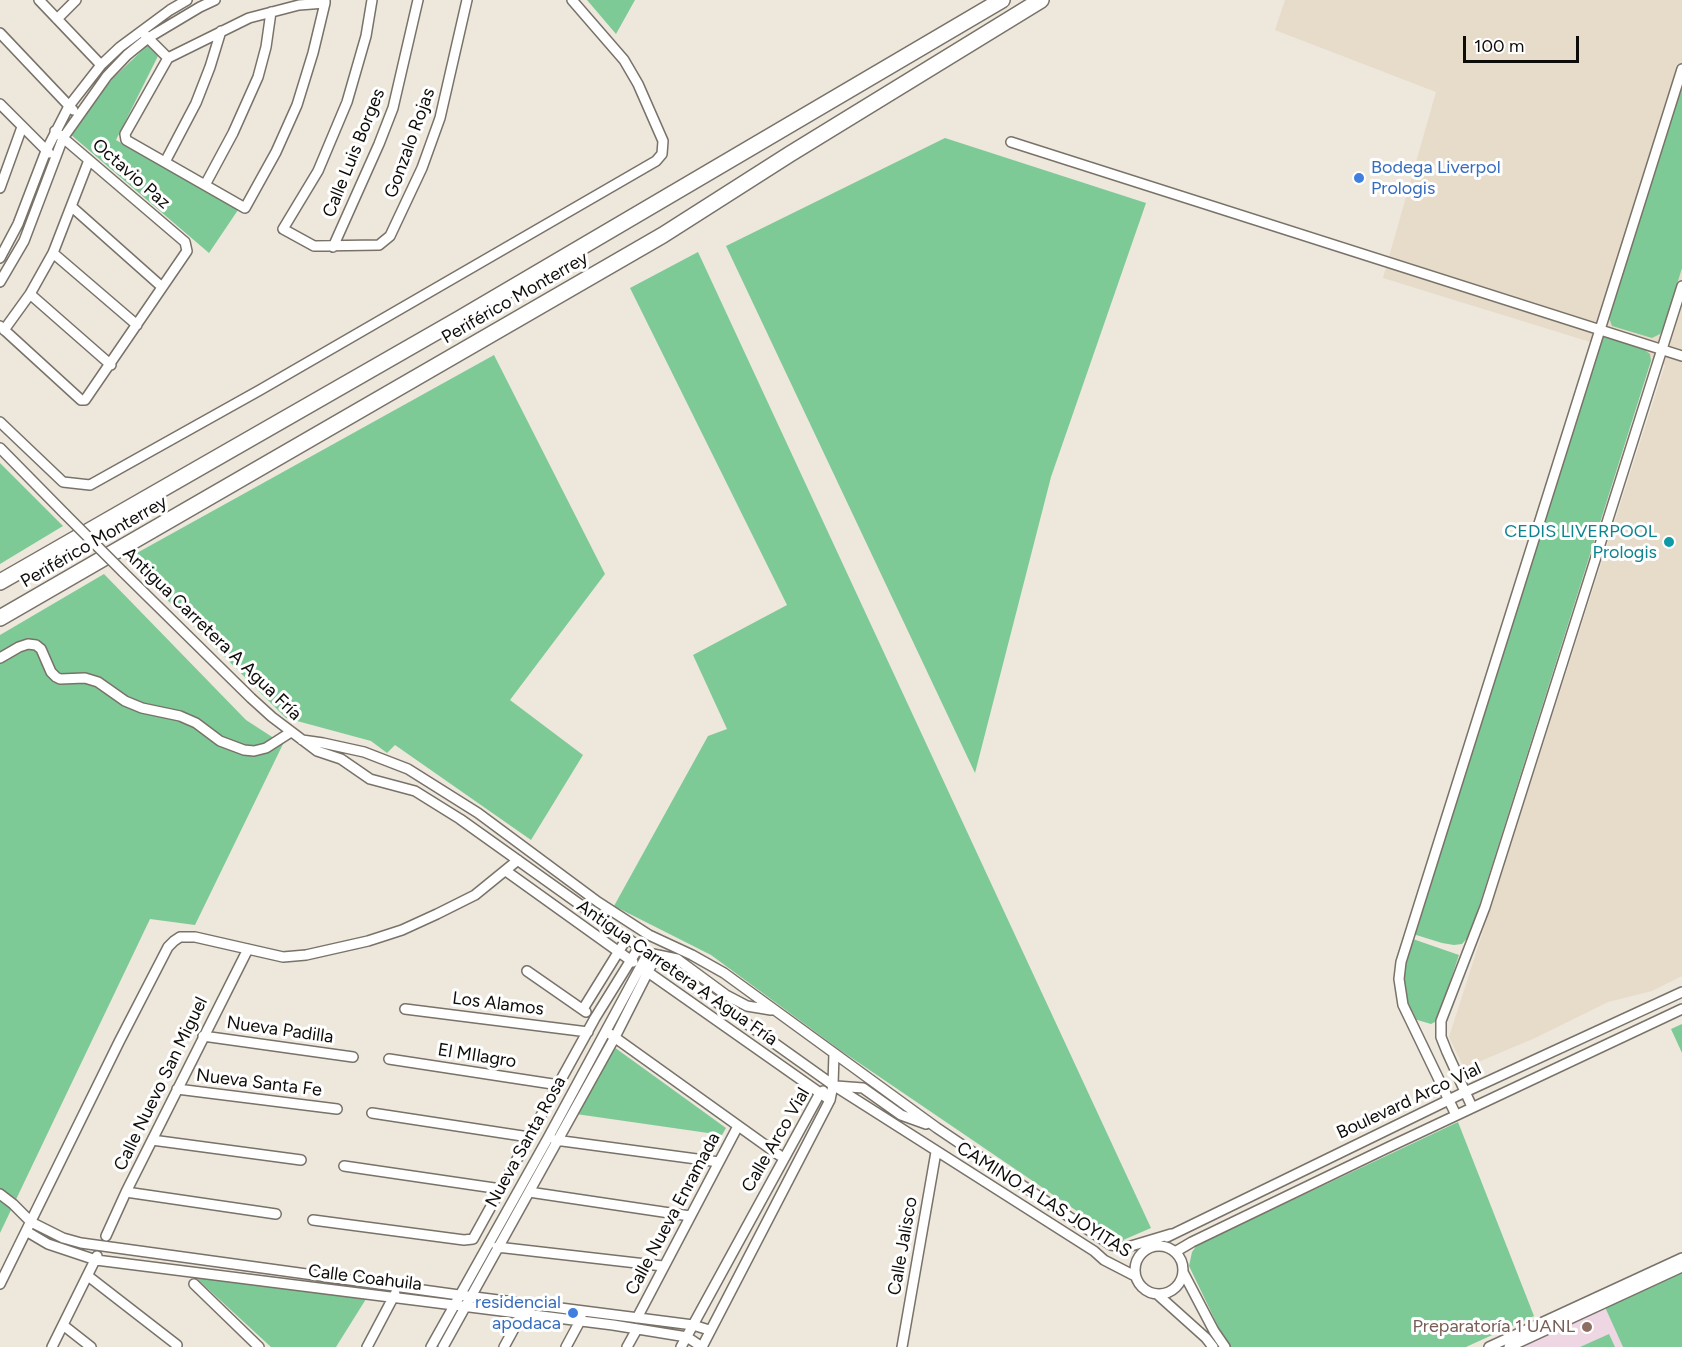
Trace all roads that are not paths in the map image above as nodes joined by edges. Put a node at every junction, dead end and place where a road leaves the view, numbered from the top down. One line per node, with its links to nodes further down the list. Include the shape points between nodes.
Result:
1 (39, 0): 13 (street)
2 (76, 0): 13 (street)
3 (187, 0): 16 (street)
4 (215, 0): 16 (street)
5 (372, 0): 34 (street, Gonzalo Rojas, via 347,102 318,171 284,229 314,246)
6 (417, 0): 34 (street, Calle Luis Borges, via 393,108)
7 (467, 0): 34 (street, Gonzalo Rojas, via 440,118 390,236 379,244)
8 (572, 0): 47 (street, via 624,60 638,84 663,141 662,154 656,161 90,485 63,482)
9 (1002, 0): 49 (highway, Periférico Monterrey, via 459,319)
10 (1041, 0): 50 (highway, Periférico Monterrey, via 663,235)
11 (325, 1): 12 (street); 31 (street, via 297,105 245,208)
12 (271, 12): 14 (street); 31 (street, via 258,77)
13 (57, 19): 18 (street)
14 (221, 31): 17 (street); 30 (street, via 195,103)
15 (0, 33): 21 (street)
16 (145, 34): 17 (street); 18 (street); 22 (street)
17 (168, 58): 30 (street, via 125,134 127,141)
18 (101, 65): 21 (street)
19 (1682, 69): 43 (street)
20 (0, 104): 23 (street)
21 (69, 106): 22 (street); 24 (street)
22 (79, 114): 25 (street)
23 (22, 127): 27 (street); 32 (street)
24 (55, 131): 25 (street, Octavio Paz); 27 (street)
25 (63, 138): 28 (street); 29 (street, Octavio Paz)
26 (1011, 142): 43 (street)
27 (46, 150): 28 (street); 36 (street, via 18,224)
28 (56, 158): 37 (street, via 24,241)
29 (89, 160): 33 (street); 39 (street, Octavio Paz, via 185,242 186,254)
30 (165, 162): 31 (street)
31 (205, 185)
32 (0, 188)
33 (72, 207): 35 (street); 39 (street)
34 (333, 247)
35 (53, 253): 40 (street); 41 (street)
36 (0, 258)
37 (2, 276)
38 (1682, 286): 44 (street)
39 (162, 287): 41 (street)
40 (30, 294): 42 (street); 46 (street)
41 (137, 325): 46 (street)
42 (2, 328): 46 (street, via 81,400 88,397)
43 (1601, 330): 44 (street); 83 (street, via 1401,962 1403,1005)
44 (1662, 350): 45 (street); 80 (street, via 1485,907 1441,1021 1442,1036)
45 (1682, 356)
46 (111, 365)
47 (0, 422)
48 (0, 448): 52 (street, Antigua Carretera A Agua Fría, bridge, via 251,698)
49 (0, 582)
50 (0, 618)
51 (0, 658): 52 (street, via 19,646 36,645 56,677 99,682 125,701 188,719 220,741 244,750 266,748)
52 (291, 732): 53 (street, Antigua Carretera A Agua Fría)
53 (302, 740): 54 (street, Antigua Carretera A Agua Fría, via 370,779 415,791); 68 (street, Antigua Carretera A Agua Fría, via 346,748 408,769 478,813 598,902 649,935 724,973)
54 (518, 860): 55 (street); 56 (street, Antigua Carretera A Agua Fría)
55 (506, 871): 58 (street, via 455,906 368,941 294,957); 59 (street, Antigua Carretera A Agua Fría)
56 (627, 938): 57 (street, Antigua Carretera A Agua Fría); 59 (street)
57 (639, 947): 60 (street, Antigua Carretera A Agua Fría); 61 (street)
58 (248, 949): 72 (street, Calle Nuevo San Miguel); 106 (street, via 188,936 168,947)
59 (620, 953): 61 (street, Antigua Carretera A Agua Fría); 67 (street)
60 (651, 955): 62 (street, Nueva Santa Rosa); 68 (street, via 677,959 747,1006); 78 (street, Antigua Carretera A Agua Fría)
61 (630, 960): 62 (street, Antigua Carretera A Agua Fría); 69 (street)
62 (644, 969): 70 (street, Nueva Santa Rosa); 73 (street, Nueva Santa Rosa); 81 (street, Antigua Carretera A Agua Fría)
63 (527, 971): 67 (street)
64 (1682, 992): 80 (street, Boulevard Arco Vial)
65 (1682, 1009): 84 (street, Boulevard Arco Vial)
66 (405, 1010): 71 (street, Los Alamos)
67 (583, 1010): 69 (street)
68 (775, 1011): 74 (street, Antigua Carretera A Agua Fría)
69 (595, 1018): 71 (street)
70 (606, 1031): 73 (street); 91 (street, Nueva Santa Rosa)
71 (588, 1032): 77 (street)
72 (203, 1036): 75 (street, Nueva Padilla); 79 (street, Calle Nuevo San Miguel)
73 (615, 1037): 88 (street); 91 (street, Nueva Santa Rosa)
74 (834, 1053): 78 (street); 89 (street, Antigua Carretera A Agua Fría)
75 (353, 1057)
76 (389, 1059): 77 (street, El MIlagro)
77 (559, 1085): 90 (street)
78 (833, 1085): 81 (street, Calle Arco Vial); 82 (street, Calle Arco Vial); 89 (street, via 863,1089 901,1115); 93 (street)
79 (177, 1089): 85 (street, Nueva Santa Fe); 92 (street, Calle Nuevo San Miguel)
80 (1466, 1092): 83 (street, Boulevard Arco Vial); 84 (street)
81 (820, 1093): 82 (street, Antigua Carretera A Agua Fría); 94 (street, Calle Arco Vial)
82 (830, 1100): 98 (street, Calle Arco Vial)
83 (1448, 1101): 87 (street); 108 (street, Boulevard Arco Vial)
84 (1472, 1107): 87 (street, Boulevard Arco Vial)
85 (338, 1109)
86 (372, 1113): 90 (street)
87 (1456, 1115): 113 (street, Boulevard Arco Vial)
88 (738, 1126): 94 (street); 96 (street, Calle Nueva Enramada)
89 (937, 1128): 108 (street, via 1111,1245 1131,1246)
90 (529, 1137): 99 (street)
91 (553, 1139): 96 (street); 101 (street, Nueva Santa Rosa); 127 (street, Nueva Santa Rosa)
92 (152, 1140): 95 (street); 100 (street, Calle Nuevo San Miguel)
93 (936, 1152): 120 (street, CAMINO A LAS JOYITAS, via 1104,1260); 154 (street, Calle Jalisco)
94 (781, 1157): 98 (street); 137 (street, Calle Arco Vial)
95 (301, 1160)
96 (719, 1162): 104 (street, Calle Nueva Enramada)
97 (344, 1166): 99 (street)
98 (795, 1166): 139 (street, Calle Arco Vial)
99 (501, 1189): 105 (street, via 473,1239)
100 (126, 1192): 103 (street); 109 (street, Calle Nuevo San Miguel)
101 (529, 1192): 104 (street); 112 (street, Nueva Santa Rosa)
102 (0, 1194): 106 (street, Calle Coahuila)
103 (276, 1214)
104 (690, 1216): 116 (street, Calle Nueva Enramada)
105 (313, 1220)
106 (31, 1222): 107 (street); 110 (street, Calle Coahuila, via 63,1238)
107 (26, 1231): 115 (street, Calle Coahuila, via 48,1244); 123 (street)
108 (1171, 1234): 111 (street, Boulevard Arco Vial)
109 (106, 1236)
110 (102, 1246): 115 (street); 118 (street, Calle Coahuila)
111 (1154, 1246): 113 (street); 120 (street, via 1137,1261)
112 (497, 1247): 116 (street); 128 (street, Nueva Santa Rosa)
113 (1175, 1252): 119 (street)
114 (1682, 1258): 157 (street)
115 (96, 1260): 121 (street); 122 (street, Calle Coahuila)
116 (663, 1266): 134 (street, Calle Nueva Enramada)
117 (1682, 1267): 158 (street)
118 (276, 1270): 122 (street); 125 (street, Calle Coahuila)
119 (1183, 1272): 126 (street, via 1177,1286); 156 (street)
120 (1136, 1275): 126 (street, via 1143,1288)
121 (88, 1276): 136 (street); 142 (street)
122 (273, 1282): 129 (street, Calle Coahuila)
123 (0, 1284)
124 (194, 1284): 141 (street)
125 (398, 1287): 127 (street, Calle Coahuila); 129 (street)
126 (1157, 1294): 155 (street)
127 (459, 1295): 128 (street, Calle Coahuila); 130 (street, Nueva Santa Rosa)
128 (470, 1297): 131 (street, Nueva Santa Rosa); 132 (street, Calle Coahuila)
129 (393, 1299): 130 (street, Calle Coahuila); 146 (street)
130 (454, 1306): 131 (street, Calle Coahuila); 147 (street, Nueva Santa Rosa)
131 (465, 1307): 133 (street, Calle Coahuila); 148 (street, Nueva Santa Rosa)
132 (581, 1310): 134 (street, Calle Coahuila); 135 (street)
133 (522, 1314): 135 (street, Calle Coahuila); 149 (street)
134 (637, 1318): 137 (street, Calle Coahuila)
135 (580, 1321): 138 (street, Calle Coahuila); 150 (street)
136 (63, 1325): 143 (street); 144 (street)
137 (693, 1325): 139 (street, Calle Coahuila); 140 (street, Calle Arco Vial)
138 (637, 1329): 140 (street, Calle Coahuila); 151 (street)
139 (710, 1330): 153 (street, Calle Arco Vial)
140 (687, 1337): 152 (street, Calle Arco Vial); 153 (street, Calle Coahuila)
141 (247, 1342): 145 (street)
142 (177, 1345)
143 (52, 1347)
144 (92, 1347)
145 (259, 1347)
146 (367, 1347)
147 (431, 1347)
148 (443, 1347)
149 (504, 1347)
150 (566, 1347)
151 (627, 1347)
152 (681, 1347)
153 (702, 1347)
154 (902, 1347)
155 (1213, 1347)
156 (1225, 1347)
157 (1489, 1347)
158 (1509, 1347)

